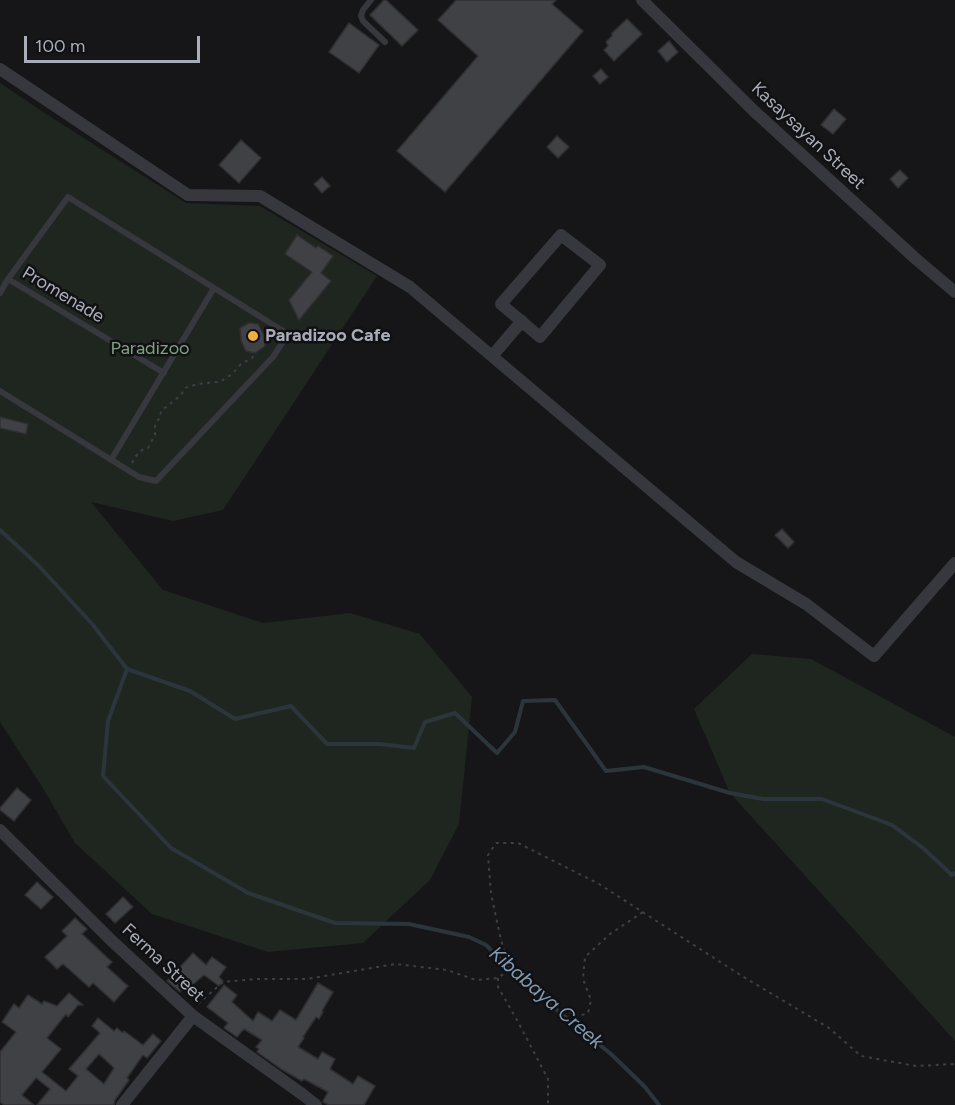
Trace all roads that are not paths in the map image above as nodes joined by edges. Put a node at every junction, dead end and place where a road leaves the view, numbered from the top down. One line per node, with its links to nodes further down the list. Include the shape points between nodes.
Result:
1 (372, 0): 3 (lane, via 361,16)
2 (642, 0): 8 (street, Kasaysayan Street, via 754,111)
3 (385, 42)
4 (0, 69): 10 (street, via 188,195 260,196 410,287)
5 (8, 279): 6 (lane, via 68,197); 7 (lane); 11 (lane, Promenade)
6 (214, 288): 11 (lane); 13 (lane, via 288,334 273,357 156,481 138,477)
7 (0, 292)
8 (955, 292)
9 (522, 321): 9 (street, via 540,336 600,264 561,235 501,304); 10 (street)
10 (492, 356): 14 (street, via 736,562 806,604 874,656)
11 (164, 373): 13 (lane)
12 (0, 391): 13 (lane)
13 (111, 460)
14 (955, 563)
15 (0, 830): 16 (street, Ferma Street)
16 (191, 1014): 17 (street); 18 (street, Ferma Street)
17 (122, 1105)
18 (316, 1105)

